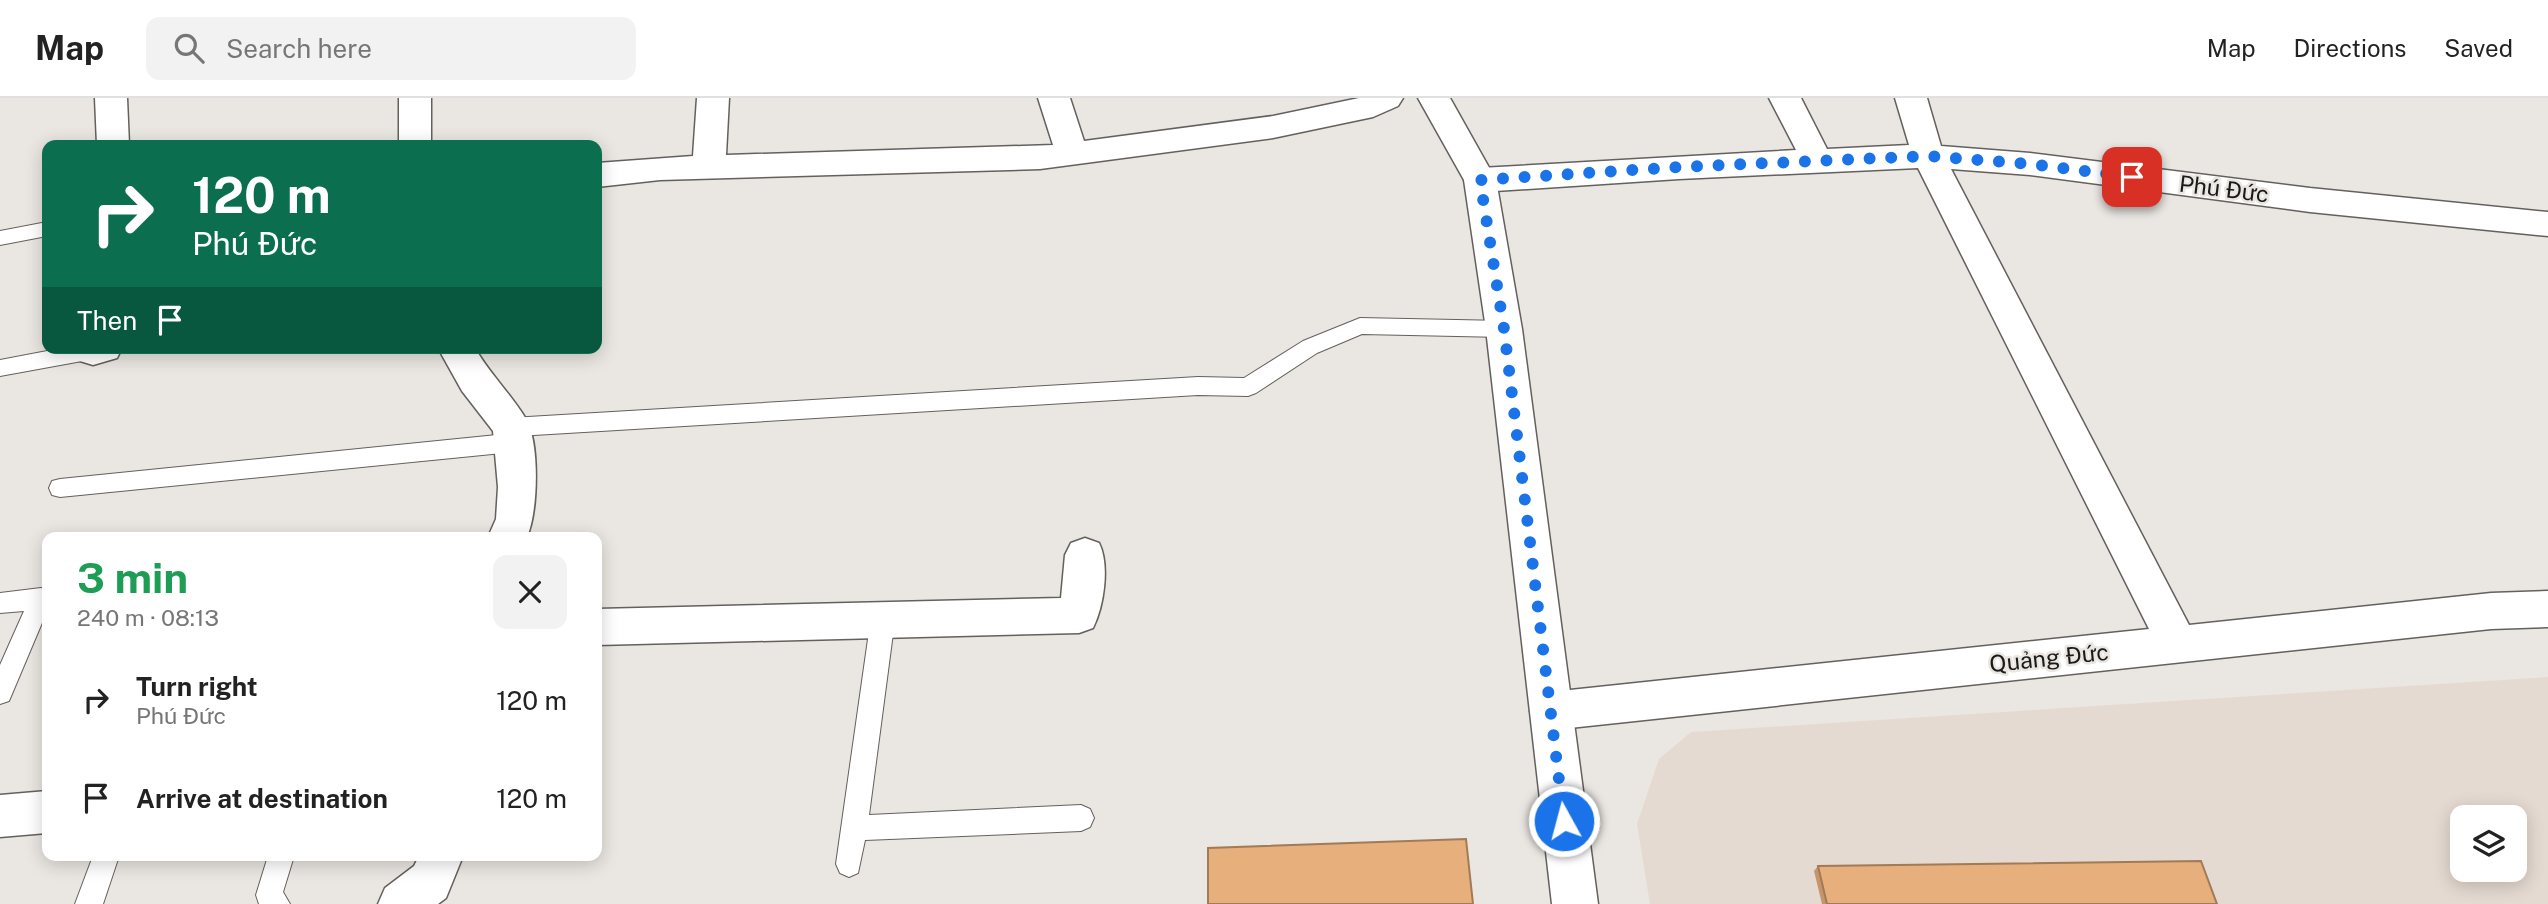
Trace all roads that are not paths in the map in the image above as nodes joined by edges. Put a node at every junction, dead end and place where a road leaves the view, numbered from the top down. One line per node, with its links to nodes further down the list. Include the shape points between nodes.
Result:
1 (111, 98): 9 (street)
2 (415, 98): 10 (street)
3 (713, 98): 14 (street)
4 (1054, 98): 11 (street)
5 (1387, 98): 11 (street, via 1362,109 1273,127)
6 (1434, 98): 16 (street)
7 (1785, 98): 13 (street)
8 (1911, 98): 12 (street)
9 (113, 140)
10 (415, 140)
11 (1072, 154): 14 (street)
12 (1928, 156): 13 (street, Phú Đức); 17 (street, Phú Đức); 32 (street)
13 (1818, 162): 16 (street, Phú Đức)
14 (709, 167): 15 (street)
15 (602, 174)
16 (1480, 180): 20 (street)
17 (2548, 224)
18 (42, 230): 19 (lane)
19 (0, 238)
20 (1504, 329): 24 (lane, via 1360,326 1310,347 1248,387 1184,387); 34 (street)
21 (71, 354): 23 (lane)
22 (459, 354): 24 (street)
23 (0, 368)
24 (511, 435): 25 (lane); 26 (street, via 517,487)
25 (60, 488)
26 (510, 532)
27 (1085, 555): 30 (street, via 1079,615)
28 (0, 603): 33 (lane, via 41,598)
29 (2548, 609): 32 (street, Quảng Đức)
30 (883, 618): 31 (street); 38 (lane)
31 (602, 627)
32 (2178, 644): 34 (street, Quảng Đức)
33 (0, 693)
34 (1551, 711): 46 (street)
35 (42, 812): 36 (street)
36 (0, 816)
37 (1082, 818): 38 (lane)
38 (854, 828): 42 (lane)
39 (104, 861): 43 (lane)
40 (279, 861): 44 (lane, via 269,895)
41 (439, 861): 45 (street, via 430,882)
42 (849, 864)
43 (89, 904)
44 (275, 904)
45 (401, 904)
46 (1575, 904)

